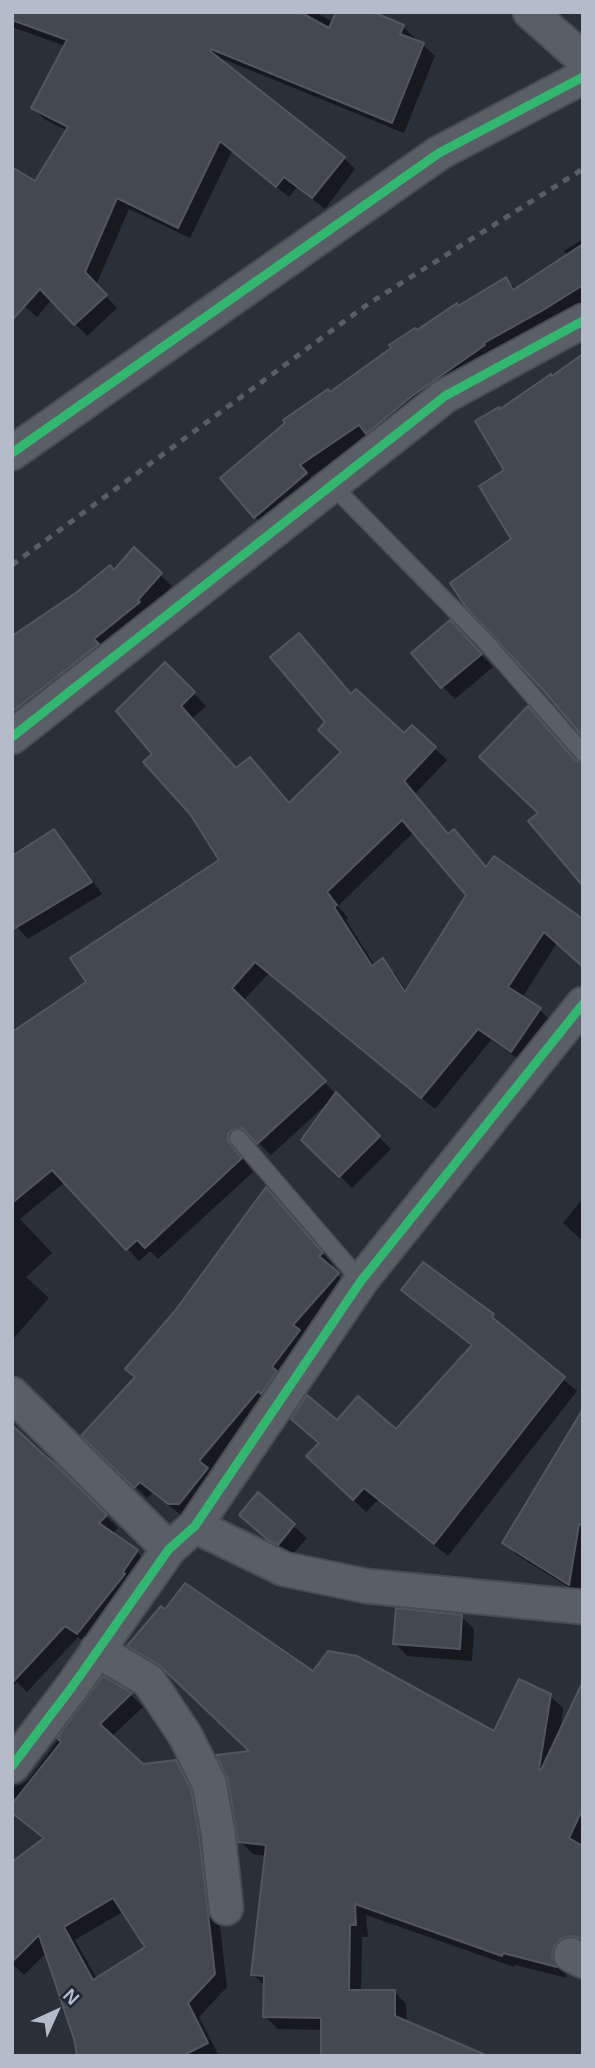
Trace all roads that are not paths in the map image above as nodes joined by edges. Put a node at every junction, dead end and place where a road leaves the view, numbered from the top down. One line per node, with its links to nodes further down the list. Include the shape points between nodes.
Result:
1 (530, 12): 2 (street)
2 (583, 59)
3 (583, 77): 5 (street, via 439,153)
4 (583, 321): 6 (street, via 445,396)
5 (13, 452)
6 (332, 485): 7 (street); 8 (lane, via 484,640)
7 (12, 737)
8 (583, 753)
9 (583, 1004): 11 (street)
10 (238, 1138): 11 (lane)
11 (361, 1281): 13 (street)
12 (12, 1394): 14 (street)
13 (195, 1526): 14 (street); 15 (street, via 284,1569 366,1586)
14 (169, 1549): 16 (street)
15 (583, 1606)
16 (97, 1650): 17 (street); 18 (street, via 149,1681 191,1747 209,1783)
17 (12, 1766)
18 (226, 1908)

